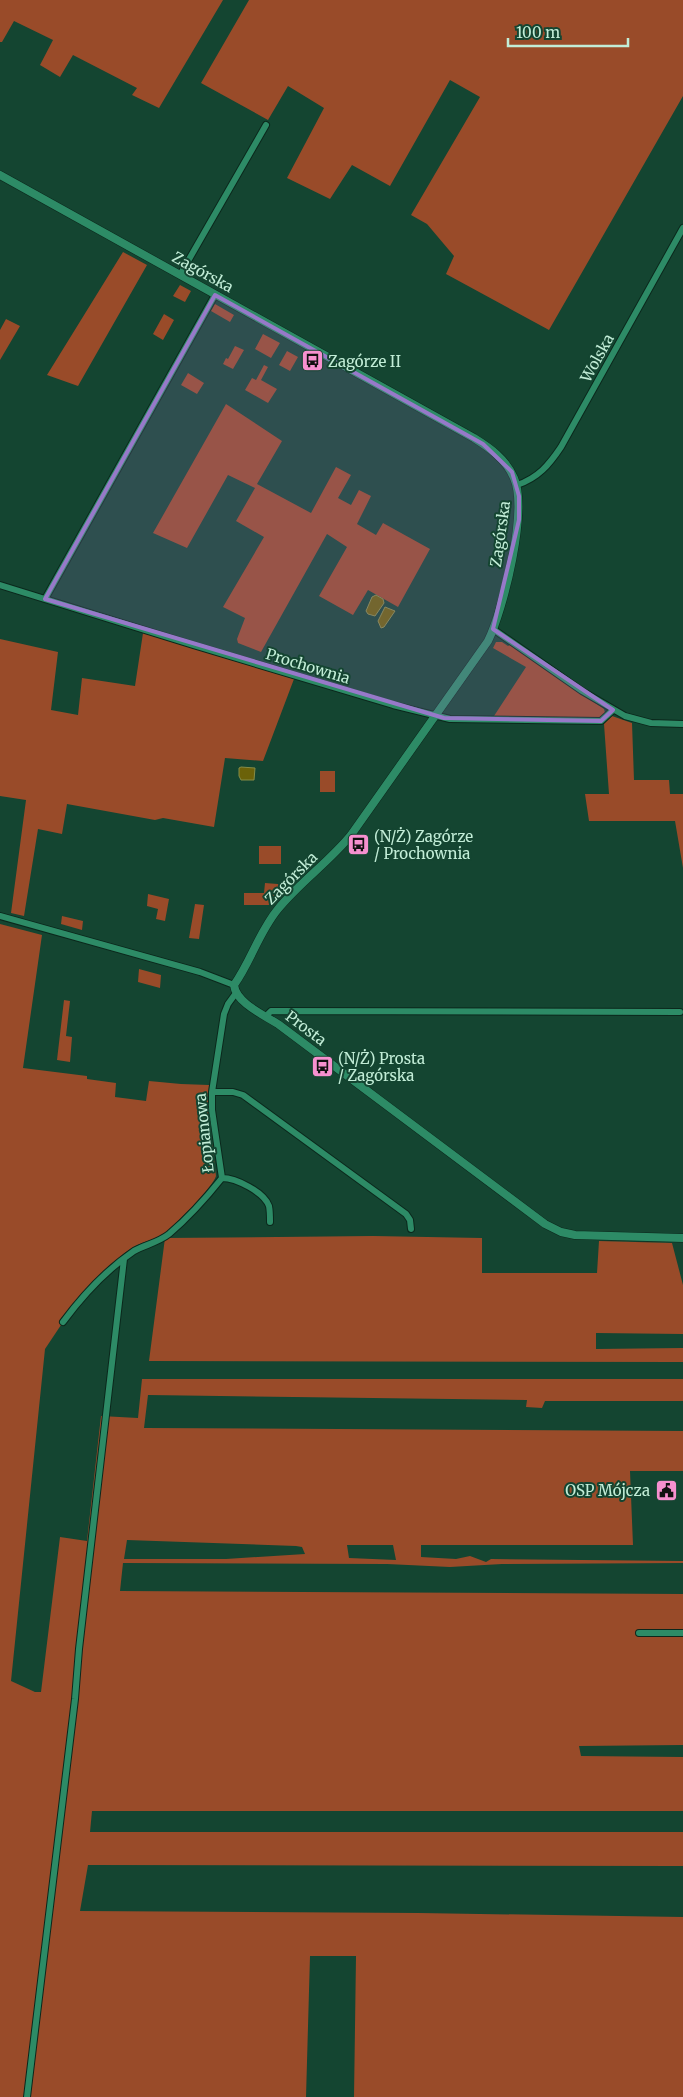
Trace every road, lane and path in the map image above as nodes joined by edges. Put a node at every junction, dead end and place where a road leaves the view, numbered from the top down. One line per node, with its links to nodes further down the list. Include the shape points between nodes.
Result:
1 (266, 125): 4 (street)
2 (0, 175): 4 (street, Zagórska)
3 (683, 228): 6 (street, Wolska, via 561,447 547,468)
4 (180, 275): 5 (street, Zagórska)
5 (215, 294): 6 (street, Zagórska, via 483,444 503,460); 8 (street)
6 (517, 485): 9 (street, Zagórska, via 519,520 501,607)
7 (0, 585): 8 (street, Prochownia)
8 (45, 599): 11 (street, Prochownia)
9 (493, 629): 10 (street); 11 (street, Zagórska)
10 (612, 710): 11 (street, Prochownia, via 606,718 594,721 450,719); 12 (street, via 638,721)
11 (436, 716): 14 (street, Zagórska, via 352,835 277,910 257,941)
12 (683, 724)
13 (0, 916): 14 (street, Prosta, via 200,972)
14 (235, 989): 16 (street, Prosta); 17 (street, Łopianowa, via 224,1014)
15 (680, 1012): 16 (street, via 271,1011)
16 (266, 1016): 21 (street, Prosta, via 545,1224 575,1235)
17 (212, 1092): 18 (street, Łopianowa); 20 (street, via 243,1095 406,1214)
18 (222, 1178): 19 (street, via 240,1181 266,1201); 22 (street, Łopianowa, via 167,1236)
19 (270, 1222)
20 (411, 1228)
21 (683, 1238)
22 (124, 1259): 23 (street, Łopianowa, via 97,1281); 26 (street)
23 (63, 1322)
24 (639, 1633): 25 (street)
25 (683, 1633)
26 (27, 2097)

